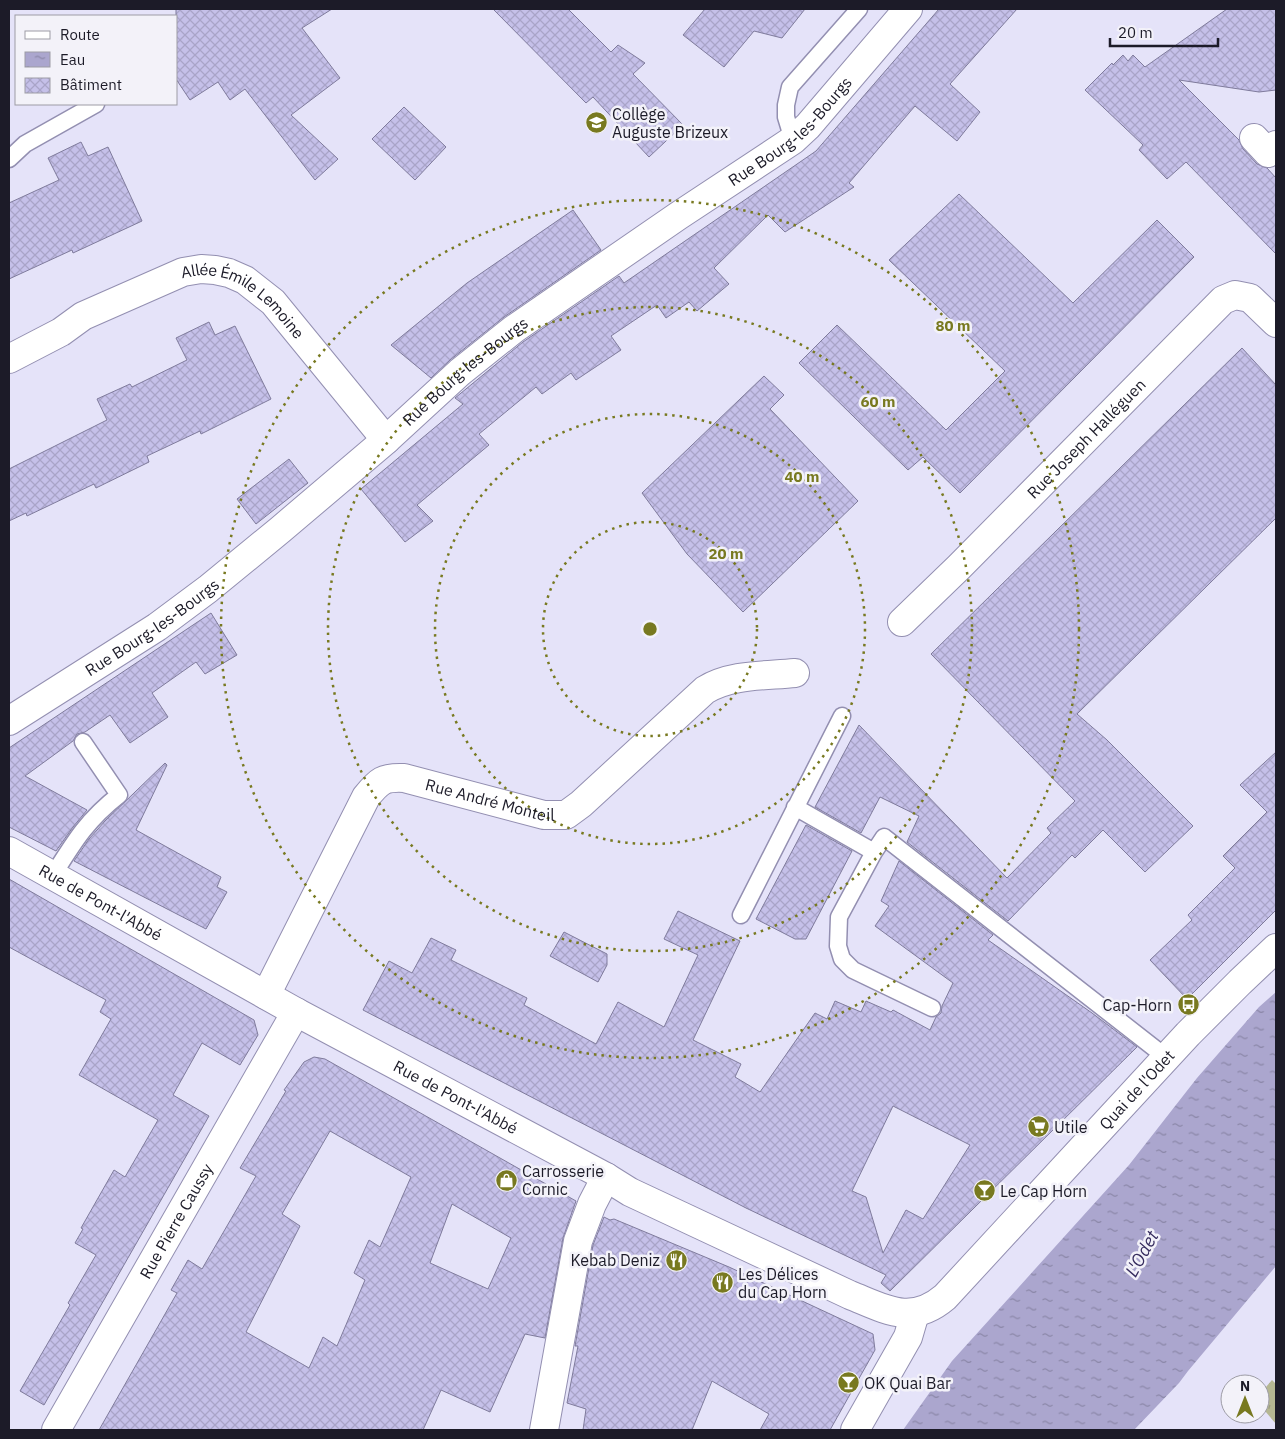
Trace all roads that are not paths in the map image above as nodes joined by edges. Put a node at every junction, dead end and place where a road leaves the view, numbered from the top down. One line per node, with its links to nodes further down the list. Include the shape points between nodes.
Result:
1 (859, 9): 4 (lane, via 790,87 786,117)
2 (908, 9): 4 (street, Rue Bourg-les-Bourgs)
3 (94, 105): 5 (lane, via 25,144)
4 (793, 140): 8 (street, Rue Bourg-les-Bourgs, via 514,329 460,372)
5 (9, 159)
6 (1276, 323): 9 (street, Rue Joseph Halléguen, via 1250,298 1235,295 1224,300)
7 (9, 359): 8 (street, Allée Émile Lemoine, via 61,332 83,316 183,272 201,269 230,273 245,280 273,302)
8 (386, 440): 12 (street, Rue Bourg-les-Bourgs, via 208,589 156,627)
9 (902, 622)
10 (795, 672): 20 (street, Rue André Monteil, via 716,683 566,815 544,815 404,778 380,781 366,797)
11 (842, 716): 14 (lane)
12 (9, 721)
13 (83, 742): 17 (lane, via 119,796 80,833)
14 (795, 807): 16 (lane); 18 (lane)
15 (9, 851): 17 (street, Rue de Pont-l'Abbé)
16 (874, 852): 21 (lane, via 839,917 838,939 842,959 853,970); 23 (lane, via 884,837)
17 (52, 877): 20 (street, Rue de Pont-l'Abbé)
18 (741, 915)
19 (1276, 948): 23 (street, Quai de l'Odet)
20 (266, 995): 22 (street, Rue de Pont-l'Abbé)
21 (932, 1008)
22 (296, 1012): 24 (street, Rue de Pont-l'Abbé); 26 (street, Rue Pierre Caussy)
23 (1167, 1058): 25 (street, Quai de l'Odet, via 945,1298 930,1309)
24 (606, 1177): 25 (street, Rue de Pont-l'Abbé, via 630,1192 850,1295 894,1312); 27 (street, via 578,1241)
25 (915, 1313): 28 (street, via 908,1337)
26 (56, 1430)
27 (544, 1430)
28 (855, 1430)

